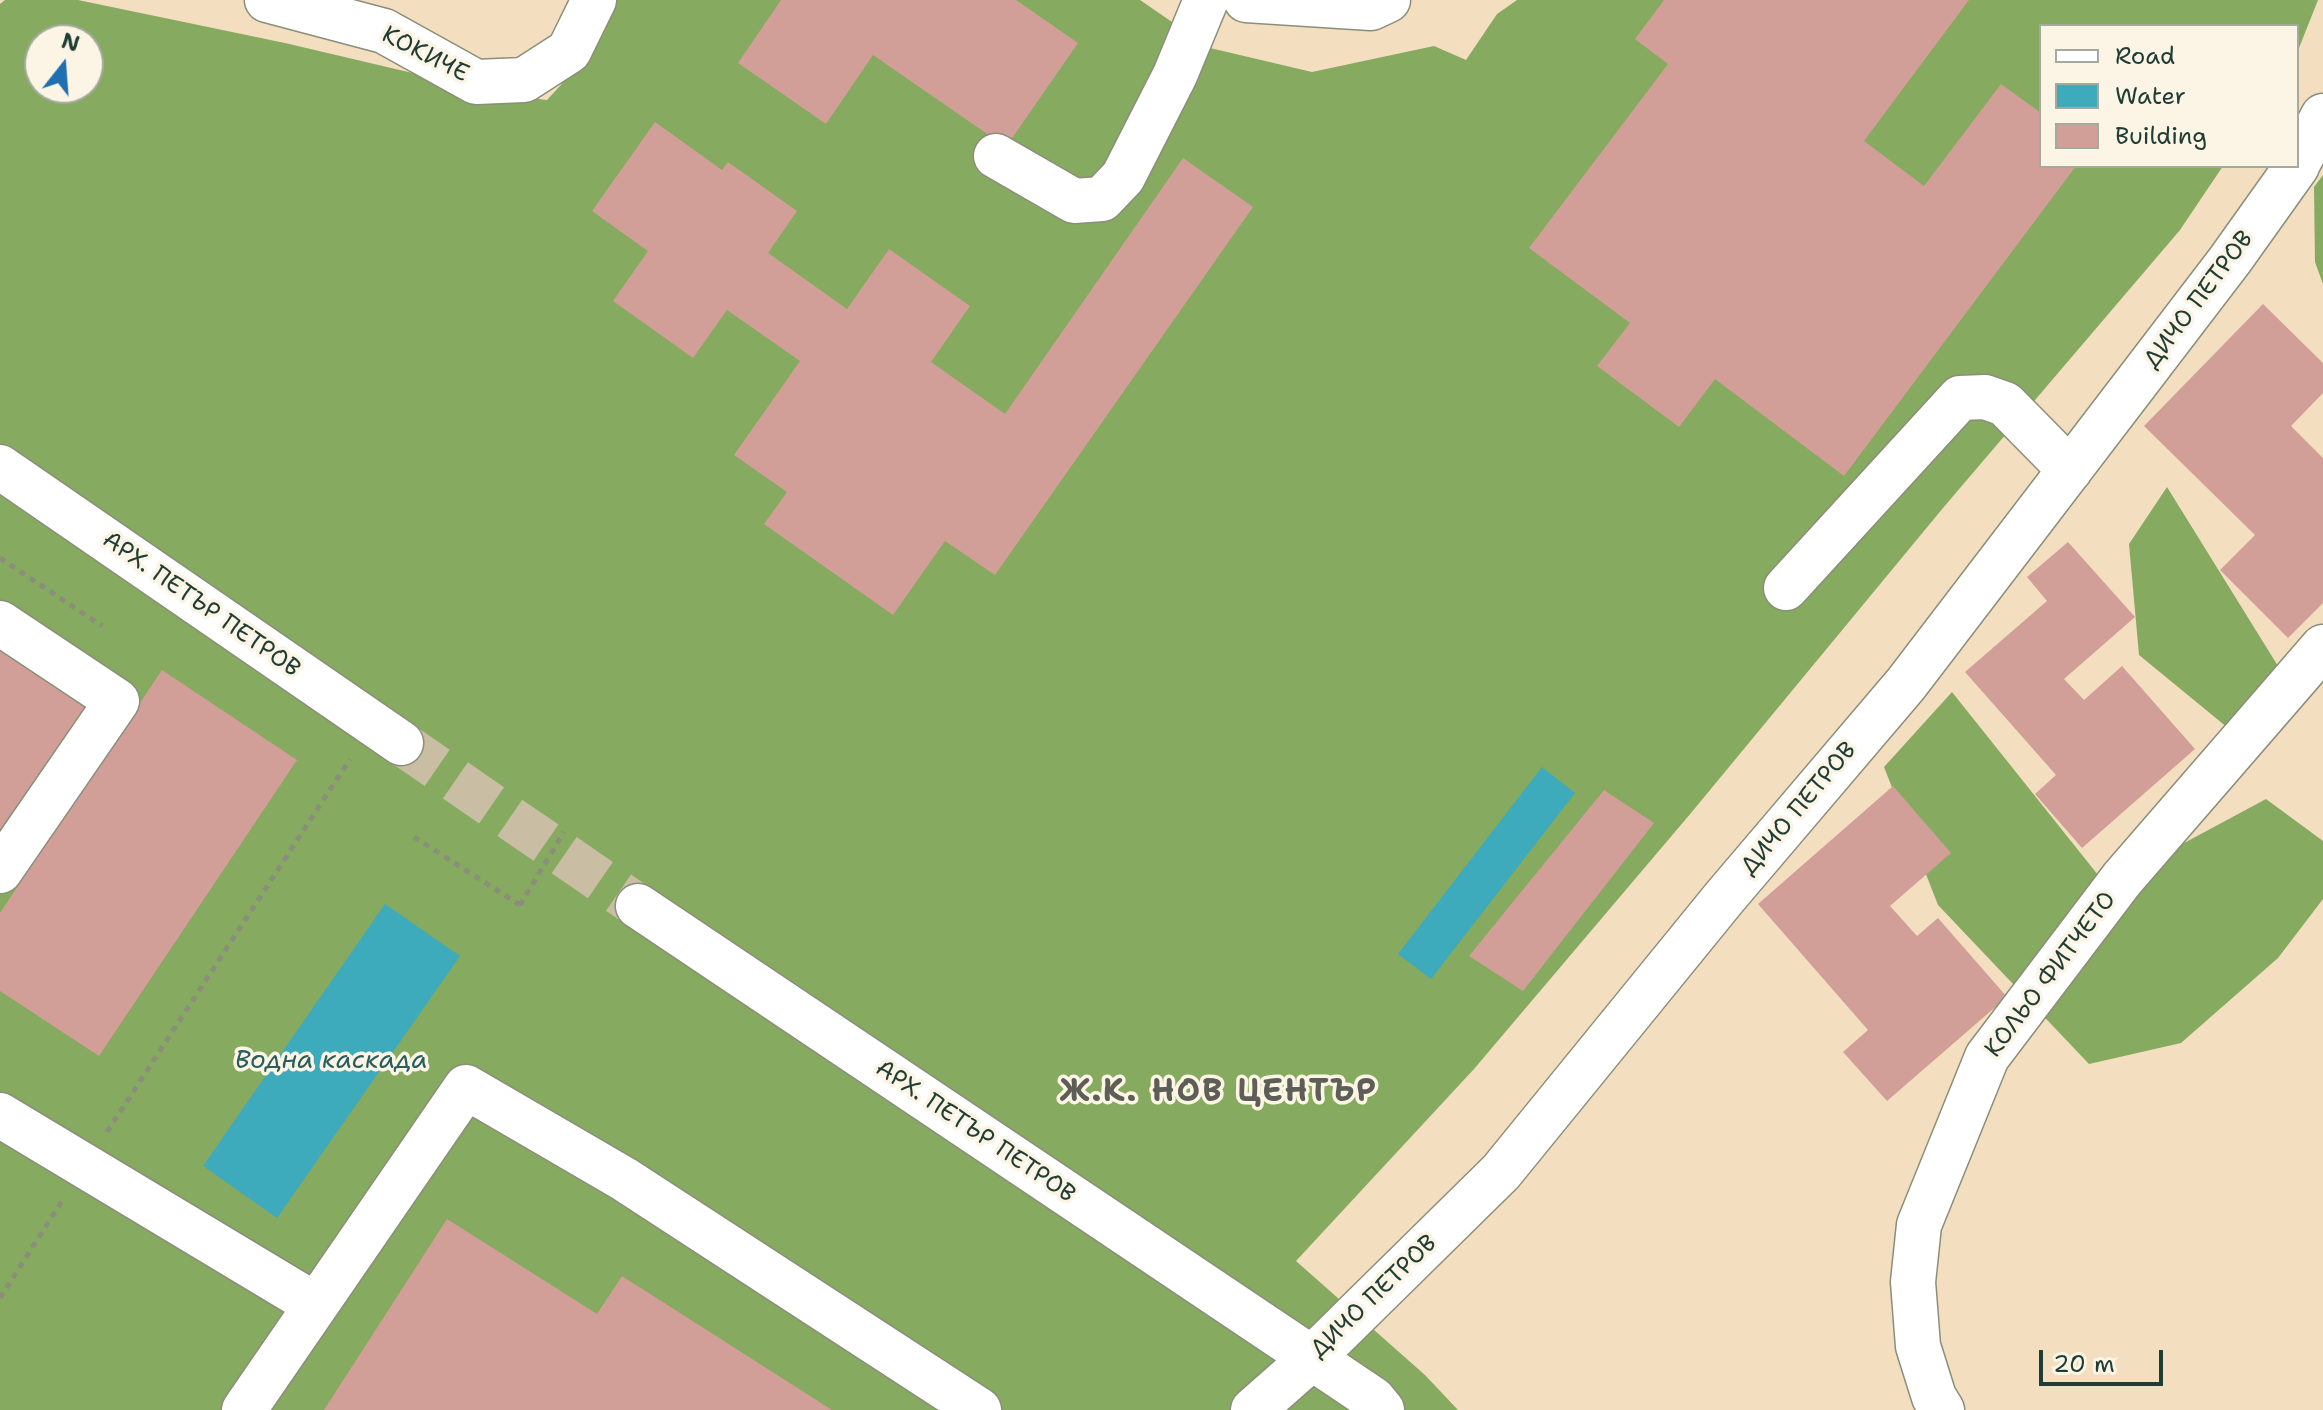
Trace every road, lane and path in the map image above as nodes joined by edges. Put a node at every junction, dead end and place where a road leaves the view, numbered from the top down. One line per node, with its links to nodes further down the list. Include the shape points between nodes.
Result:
1 (267, 0): 2 (street, КОКИЧЕ, via 384,31 476,82 524,80 569,51)
2 (594, 0)
3 (1206, 0): 7 (street, via 1123,177 1102,199 1074,201)
4 (1246, 0): 5 (street, via 1371,8)
5 (1388, 0)
6 (2323, 116): 8 (street, ДИЧО ПЕТРОВ)
7 (996, 156)
8 (2299, 162)
9 (2296, 168): 11 (street, ДИЧО ПЕТРОВ)
10 (0, 467): 17 (street, АРХ. ПЕТЪР ПЕТРОВ)
11 (2070, 470): 13 (street, via 2005,404 1985,397 1960,398); 26 (street, ДИЧО ПЕТРОВ, via 1906,684 1501,1172)
12 (0, 558): 15 (path)
13 (1786, 588)
14 (0, 623): 20 (street, via 117,701)
15 (102, 626)
16 (2323, 647): 31 (street, КОЛЬО ФИТЧЕТО, via 2122,879 1987,1057 1919,1225 1913,1282 1918,1346)
17 (387, 734): 23 (path)
18 (564, 832): 19 (path, bridge, via 520,905)
19 (414, 837)
20 (0, 871)
21 (638, 906): 26 (street, АРХ. ПЕТЪР ПЕТРОВ)
22 (0, 1115): 23 (street)
23 (85, 1166): 24 (path); 25 (street)
24 (0, 1298)
25 (316, 1305): 27 (street); 28 (street, via 466,1087 624,1179)
26 (1312, 1358): 29 (street, ДИЧО ПЕТРОВ); 30 (street, АРХ. ПЕТЪР ПЕТРОВ)
27 (244, 1410)
28 (979, 1410)
29 (1253, 1410)
30 (1382, 1410)
31 (1942, 1410)

